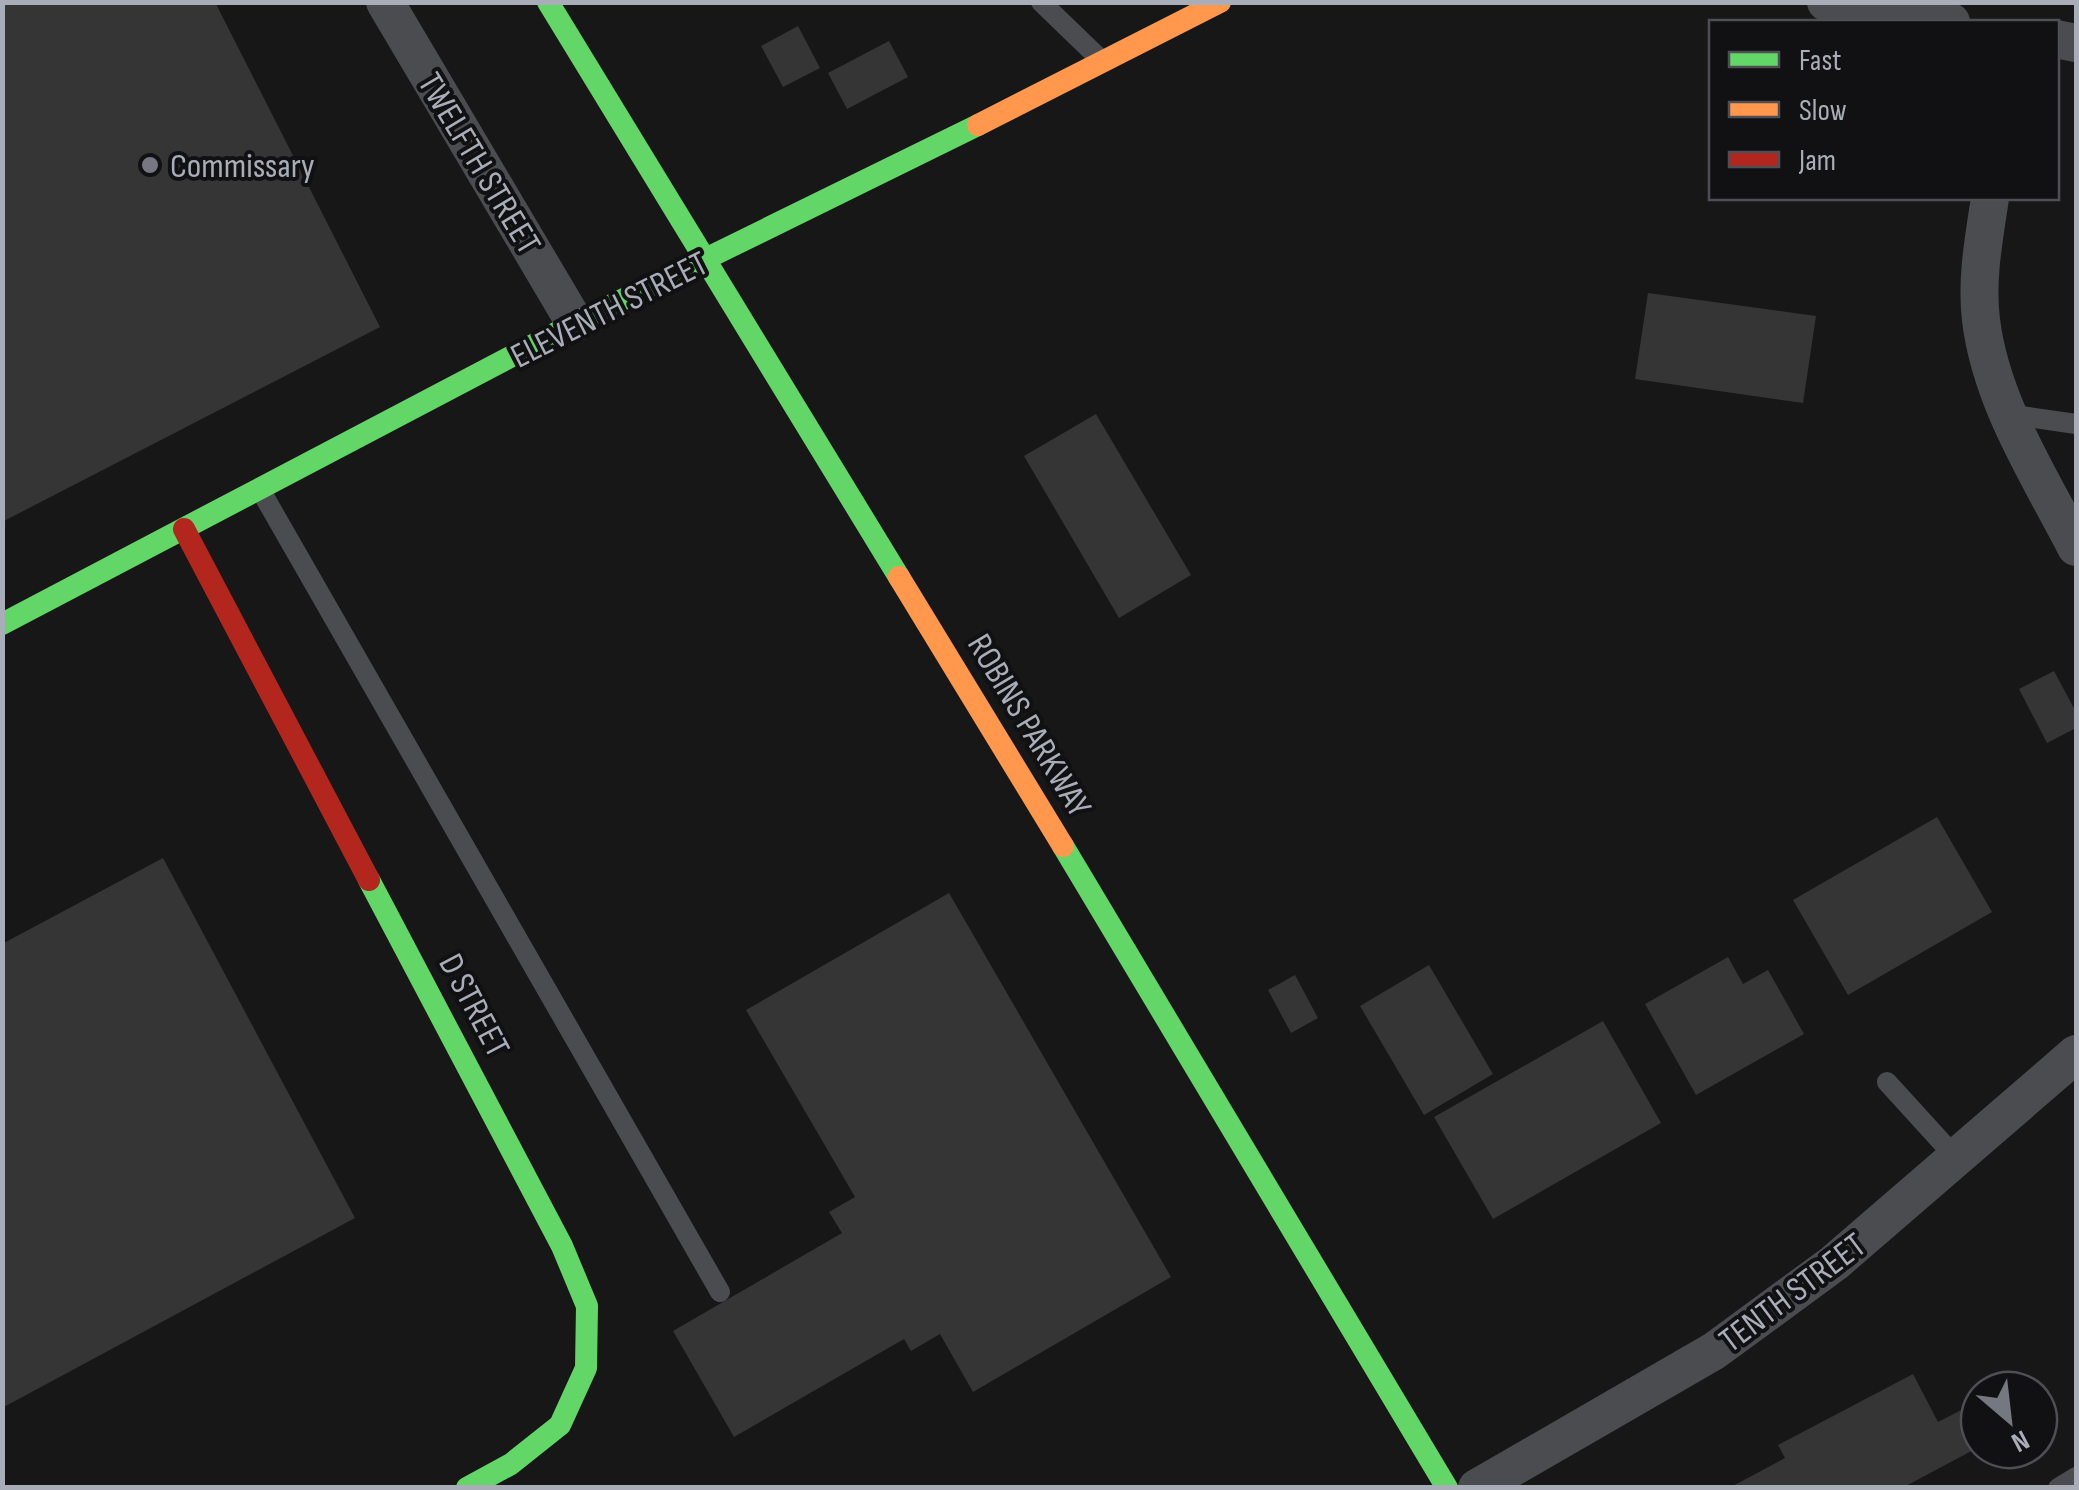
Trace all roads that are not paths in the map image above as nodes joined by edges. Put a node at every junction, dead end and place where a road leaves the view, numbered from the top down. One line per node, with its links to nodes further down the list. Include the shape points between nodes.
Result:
1 (385, 2): 10 (street, TWELFTH STREET)
2 (548, 2): 9 (street, ROBINS PARKWAY)
3 (1041, 2): 7 (lane)
4 (1220, 2): 7 (street, ELEVENTH STREET)
5 (1826, 2): 6 (street)
6 (1938, 20)
7 (1101, 60): 9 (street, ELEVENTH STREET)
8 (1990, 200): 11 (street, via 1980,318)
9 (704, 260): 10 (street, ELEVENTH STREET); 23 (street, ROBINS PARKWAY)
10 (575, 323): 13 (street, ELEVENTH STREET)
11 (2008, 414): 12 (lane); 15 (street)
12 (2076, 424)
13 (260, 489): 14 (street, ELEVENTH STREET); 20 (lane)
14 (184, 528): 16 (street, ELEVENTH STREET); 22 (street, D STREET, via 562,1246 586,1306 586,1368 560,1425)
15 (2076, 546)
16 (2, 624)
17 (2076, 1054): 19 (street, TENTH STREET)
18 (1887, 1082): 19 (lane)
19 (1958, 1160): 24 (street, TENTH STREET, via 1834,1264 1714,1352)
20 (720, 1292)
21 (2076, 1478): 25 (lane)
22 (467, 1488)
23 (1447, 1488)
24 (1477, 1488)
25 (2058, 1488)

